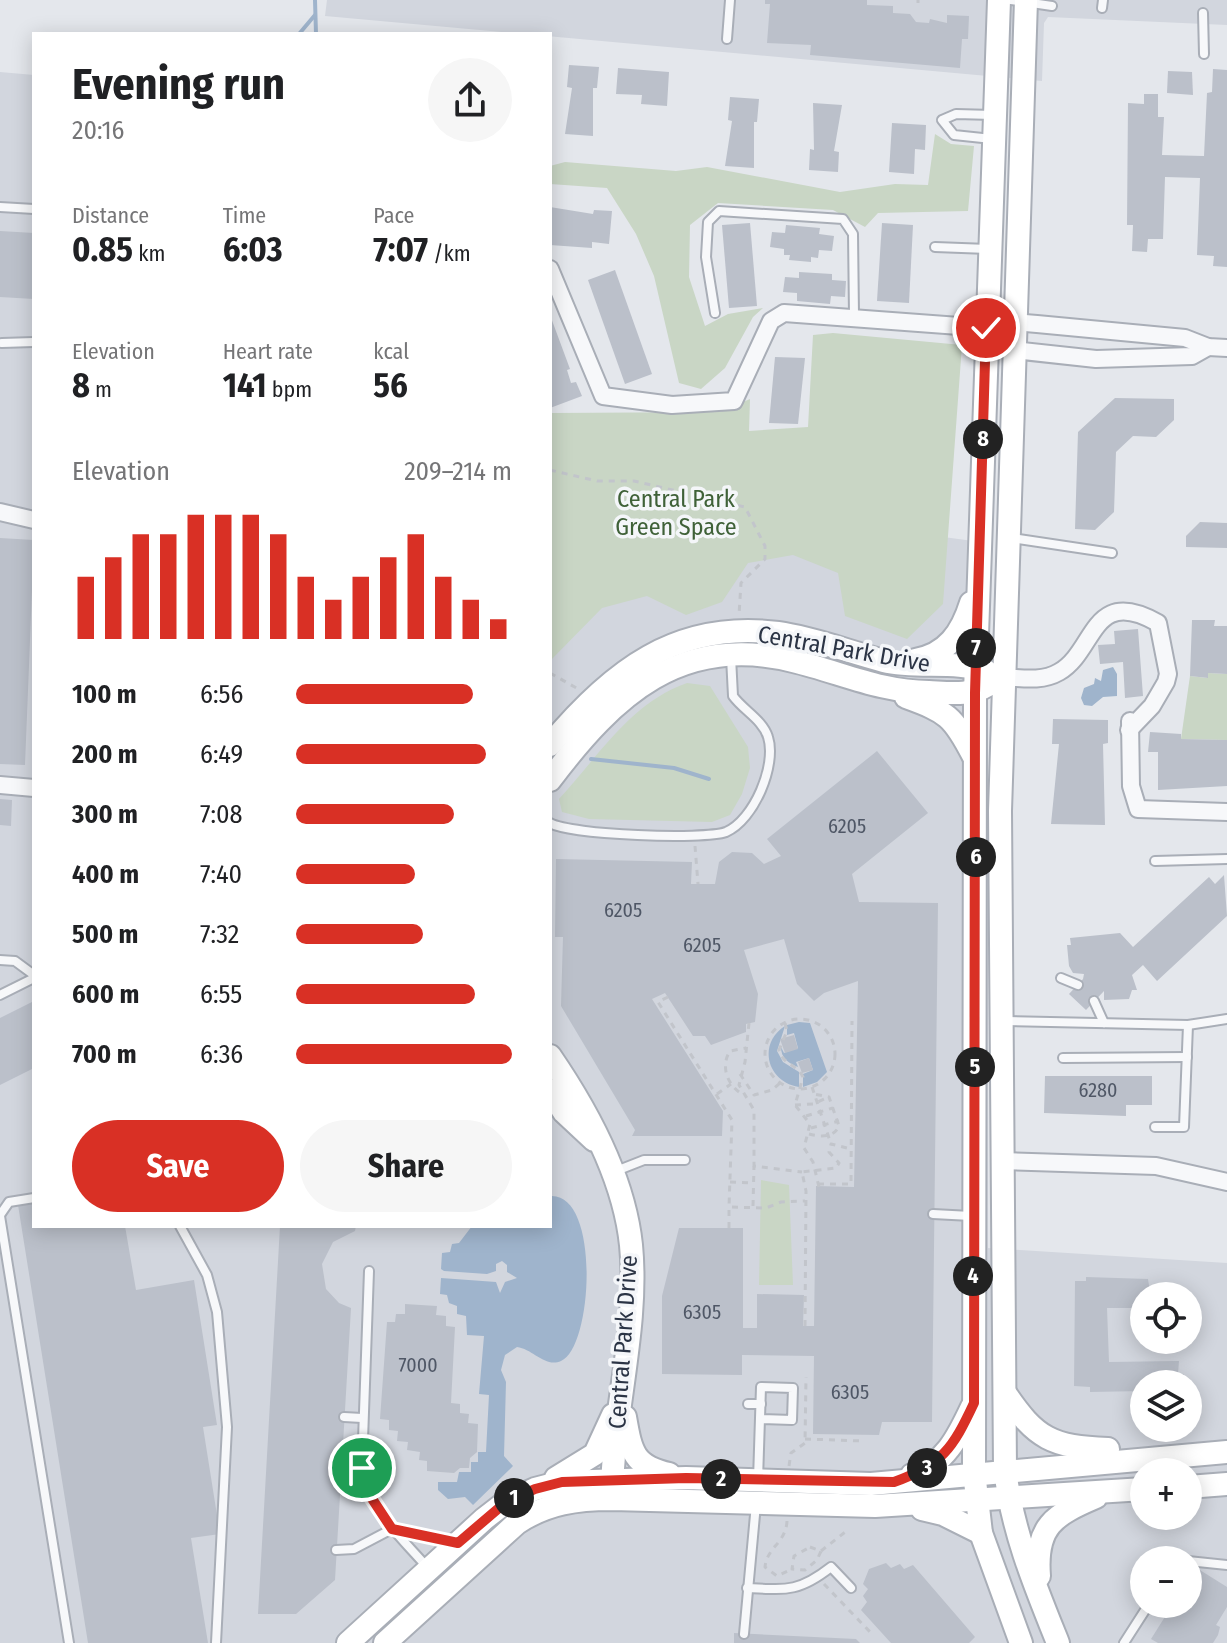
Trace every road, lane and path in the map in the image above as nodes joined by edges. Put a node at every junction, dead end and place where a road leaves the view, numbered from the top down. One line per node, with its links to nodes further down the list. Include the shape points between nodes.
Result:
1 (730, 0): 6 (lane)
2 (999, 0): 8 (main road)
3 (1021, 1): 4 (lane); 17 (main road)
4 (1052, 6)
5 (1203, 13): 7 (lane)
6 (727, 39)
7 (1204, 54)
8 (995, 115): 9 (main road); 9 (lane, via 956,114 942,120 954,135)
9 (993, 139): 13 (main road)
10 (0, 207): 11 (lane)
11 (32, 209)
12 (935, 247): 13 (lane)
13 (989, 249): 18 (main road)
14 (552, 274): 16 (street, via 603,396 672,405 734,401 777,316)
15 (715, 313): 16 (lane, via 706,257 708,222 719,211 843,219 853,234)
16 (854, 315): 18 (street)
17 (1014, 322): 18 (street); 19 (street); 24 (main road)
18 (986, 328): 24 (street); 31 (main road)
19 (1138, 335): 22 (street, via 1185,338); 25 (lane, via 1149,344)
20 (32, 342): 21 (lane)
21 (2, 343)
22 (1208, 347): 23 (street); 25 (street, via 1192,356)
23 (1227, 348)
24 (1013, 350): 25 (street); 29 (main road)
25 (1141, 358)
26 (552, 470): 32 (path, via 597,481 634,481 745,507 765,546 765,559 741,583)
27 (0, 512): 28 (street)
28 (32, 520)
29 (1007, 538): 30 (lane); 37 (main road)
30 (1112, 553)
31 (978, 579): 34 (main road, via 965,621 946,647 931,657); 35 (main road)
32 (739, 617)
33 (730, 653): 38 (main road, Central Park Drive, via 796,661); 43 (main road, Central Park Drive, via 670,668 640,684 613,706); 47 (lane, via 733,696 769,738 770,755 749,815 712,835 577,832)
34 (887, 661): 35 (main road, Central Park Drive); 41 (main road, Central Park Drive, via 778,633 748,631 692,639 623,670)
35 (976, 667): 37 (main road, Central Park Drive); 40 (main road)
36 (552, 674): 39 (path)
37 (1003, 677): 40 (main road); 46 (street, via 1056,674 1099,620 1127,613 1158,623 1168,674 1163,690 1137,707 1129,730 1131,786 1138,809); 62 (main road)
38 (882, 689): 40 (main road, Central Park Drive); 42 (main road, via 943,711 961,731)
39 (580, 690)
40 (975, 693): 42 (main road)
41 (552, 743)
42 (977, 764): 111 (main road)
43 (552, 778)
44 (0, 785): 45 (street)
45 (32, 788)
46 (1227, 812)
47 (552, 824)
48 (695, 846): 51 (path)
49 (1227, 859): 50 (lane)
50 (1155, 861)
51 (698, 884)
52 (0, 960): 53 (lane, via 15,961)
53 (32, 974)
54 (32, 977): 57 (lane)
55 (1061, 978): 56 (lane)
56 (1078, 985)
57 (0, 995)
58 (668, 997): 78 (path, via 658,1002)
59 (1094, 1001): 65 (lane)
60 (1227, 1019): 66 (lane)
61 (852, 1021): 95 (path)
62 (1000, 1021): 65 (lane); 97 (main road)
63 (749, 1023): 67 (path)
64 (785, 1023): 72 (path, via 766,1049 770,1072); 74 (path, via 810,1021 833,1042 830,1073); 75 (path, via 779,1050 801,1073)
65 (1104, 1023): 66 (lane)
66 (1188, 1025): 68 (lane)
67 (746, 1048): 71 (path); 73 (path, via 728,1054)
68 (1187, 1057): 69 (lane); 89 (lane, via 1184,1127)
69 (1063, 1058)
70 (552, 1059): 93 (main road, Central Park Drive, via 582,1104)
71 (740, 1074): 72 (path, via 755,1095); 77 (path)
72 (780, 1083): 75 (path)
73 (731, 1084): 77 (path); 78 (path)
74 (812, 1087): 75 (path); 79 (path)
75 (800, 1089): 82 (path)
76 (552, 1093): 93 (main road, Central Park Drive)
77 (741, 1093): 98 (path, via 754,1110)
78 (716, 1094): 102 (path, via 732,1120)
79 (814, 1094): 80 (path); 81 (path)
80 (829, 1097): 81 (path); 83 (path)
81 (818, 1104): 82 (path); 84 (path); 85 (path)
82 (795, 1105): 86 (path)
83 (833, 1110): 84 (path); 87 (path); 88 (path)
84 (821, 1113): 85 (path); 88 (path)
85 (812, 1115): 86 (path)
86 (806, 1116): 90 (path)
87 (839, 1121): 88 (path); 92 (path, via 837,1131)
88 (824, 1123): 90 (path); 92 (path)
89 (1155, 1127)
90 (811, 1128): 91 (path)
91 (809, 1134): 92 (path); 99 (path, via 804,1148)
92 (828, 1135): 94 (path)
93 (598, 1144): 101 (main road, Central Park Drive)
94 (831, 1144): 95 (path); 99 (path, via 829,1152 838,1165)
95 (851, 1149): 99 (path, via 851,1184 818,1185)
96 (685, 1160): 101 (lane, via 644,1160)
97 (1001, 1161): 103 (street, via 1156,1166); 116 (main road)
98 (754, 1166): 100 (path); 104 (path)
99 (815, 1169): 100 (path)
100 (802, 1172): 106 (path)
101 (611, 1173): 117 (main road, Central Park Drive, via 631,1245)
102 (730, 1182): 104 (path); 107 (path)
103 (1227, 1182)
104 (754, 1183): 108 (path)
105 (32, 1198): 110 (lane, via 9,1202)
106 (805, 1201): 108 (path); 115 (path)
107 (729, 1207): 108 (path); 113 (path)
108 (753, 1208)
109 (933, 1214): 111 (lane)
110 (0, 1216): 160 (lane)
111 (972, 1216): 118 (main road)
112 (181, 1228): 161 (lane, via 207,1275 217,1312 226,1412)
113 (729, 1228)
114 (369, 1271): 122 (lane)
115 (805, 1326)
116 (1004, 1392): 126 (main road, via 1024,1421 1060,1446); 127 (main road)
117 (621, 1395): 129 (main road, via 637,1460 648,1470); 133 (main road, via 595,1454); 134 (main road, Central Park Drive)
118 (974, 1403): 128 (main road); 130 (main road, via 941,1459)
119 (748, 1404): 120 (lane)
120 (761, 1404): 123 (lane); 123 (lane, via 761,1387 793,1388 792,1420)
121 (344, 1417): 122 (lane)
122 (362, 1418): 142 (lane, via 365,1488)
123 (760, 1419): 137 (lane)
124 (805, 1439): 125 (path)
125 (864, 1441)
126 (1217, 1453): 127 (main road)
127 (1005, 1469): 128 (main road); 138 (main road)
128 (974, 1472): 130 (main road); 139 (main road)
129 (686, 1478): 134 (main road); 137 (main road)
130 (894, 1482): 137 (main road)
131 (1227, 1484): 132 (main road)
132 (1202, 1486)
133 (535, 1489): 134 (main road, via 562,1482); 145 (main road, via 506,1502)
134 (612, 1489): 137 (main road); 153 (main road, via 535,1511)
135 (1130, 1490): 136 (main road)
136 (1108, 1491): 138 (main road); 156 (main road, via 1065,1510 1046,1528 1037,1547)
137 (756, 1492): 140 (main road, via 811,1505); 154 (lane)
138 (1008, 1496): 139 (main road); 156 (main road, via 1022,1554)
139 (975, 1499): 140 (main road); 144 (main road)
140 (897, 1504): 144 (main road, via 943,1514)
141 (787, 1520): 151 (path, via 785,1537 766,1555 765,1567 777,1576)
142 (392, 1529): 145 (lane); 146 (lane, via 354,1549); 150 (lane)
143 (849, 1529): 147 (path)
144 (981, 1533): 164 (main road)
145 (458, 1543): 150 (main road)
146 (336, 1550)
147 (821, 1551): 151 (path, via 809,1568); 151 (path, via 799,1551)
148 (1202, 1562): 149 (lane)
149 (1227, 1565)
150 (429, 1569): 153 (lane); 162 (main road)
151 (792, 1569)
152 (824, 1584): 159 (path)
153 (445, 1586): 163 (main road)
154 (747, 1588): 155 (lane, via 791,1590 831,1567); 158 (lane)
155 (851, 1588)
156 (1042, 1603): 165 (main road)
157 (1140, 1618): 166 (lane)
158 (744, 1634)
159 (873, 1635)
160 (69, 1643)
161 (216, 1643)
162 (348, 1643)
163 (385, 1643)
164 (1021, 1643)
165 (1058, 1643)
166 (1124, 1643)

